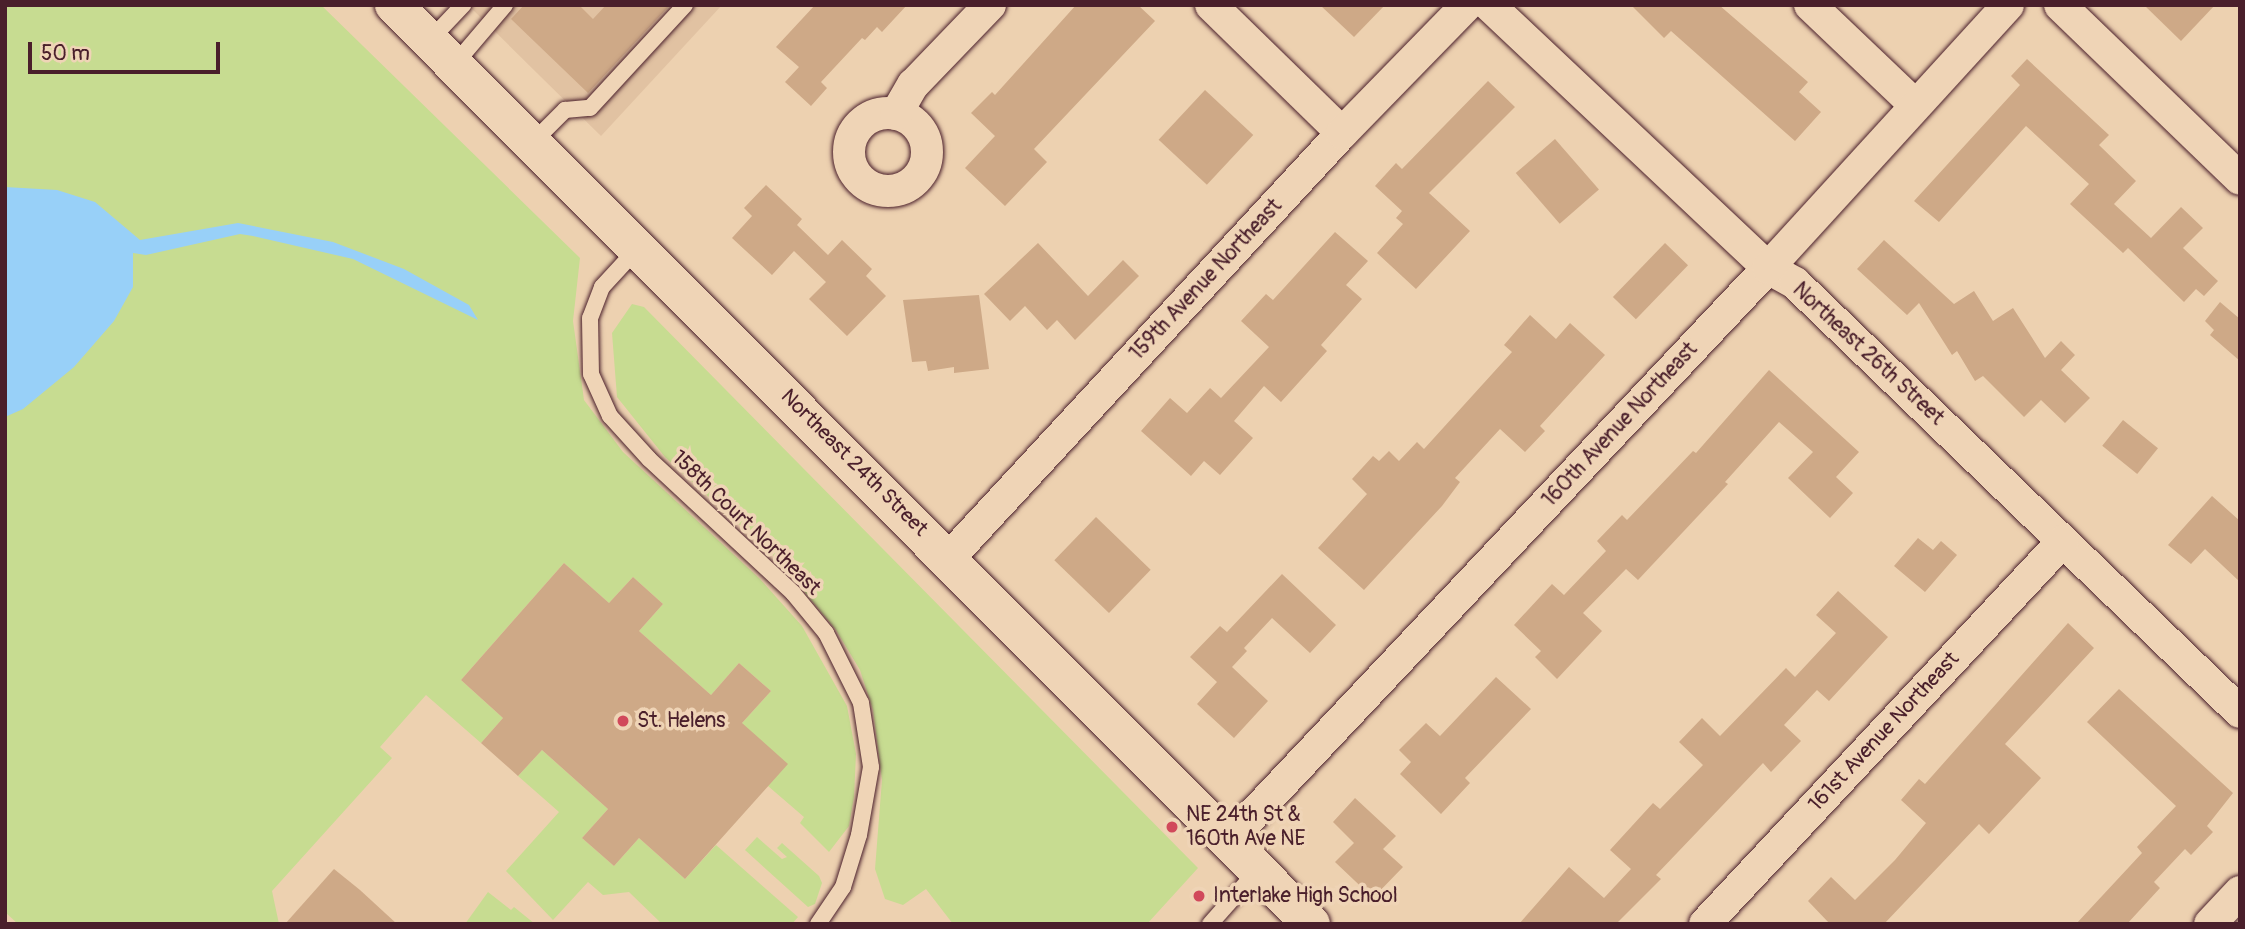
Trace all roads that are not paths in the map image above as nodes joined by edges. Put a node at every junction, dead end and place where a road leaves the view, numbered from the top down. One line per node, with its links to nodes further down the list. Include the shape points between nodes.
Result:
1 (394, 5): 12 (main road, Northeast 24th Street)
2 (463, 5): 12 (lane)
3 (505, 5): 12 (lane)
4 (685, 5): 16 (lane, via 590,108 565,110)
5 (990, 5): 14 (street, via 913,85)
6 (1211, 5): 15 (street)
7 (1467, 5): 15 (street, 159th Avenue Northeast)
8 (1489, 5): 19 (street, Northeast 26th Street)
9 (1810, 5): 13 (street)
10 (2008, 5): 13 (street, 160th Avenue Northeast)
11 (2060, 5): 17 (street)
12 (442, 53): 16 (main road, Northeast 24th Street)
13 (1915, 105): 19 (street, 160th Avenue Northeast)
14 (896, 114)
15 (1342, 133): 21 (street, 159th Avenue Northeast)
16 (532, 143): 18 (main road, Northeast 24th Street)
17 (2240, 179)
18 (638, 248): 21 (main road, Northeast 24th Street); 26 (lane, 158th Court Northeast, via 602,287 590,318 591,374 610,416 649,459 793,593 826,634 861,703 872,767 859,835 843,887)
19 (1768, 268): 20 (street, Northeast 26th Street, via 1795,283); 23 (street, 160th Avenue Northeast)
20 (2063, 541): 22 (street, Northeast 26th Street); 29 (street, 161st Avenue Northeast)
21 (948, 559): 23 (main road, Northeast 24th Street)
22 (2240, 712)
23 (1228, 841): 24 (main road, Northeast 24th Street)
24 (1258, 870): 27 (lane); 28 (main road, Northeast 24th Street)
25 (2240, 892): 30 (street)
26 (818, 924)
27 (1210, 924)
28 (1311, 924)
29 (1705, 924)
30 (2210, 924)

